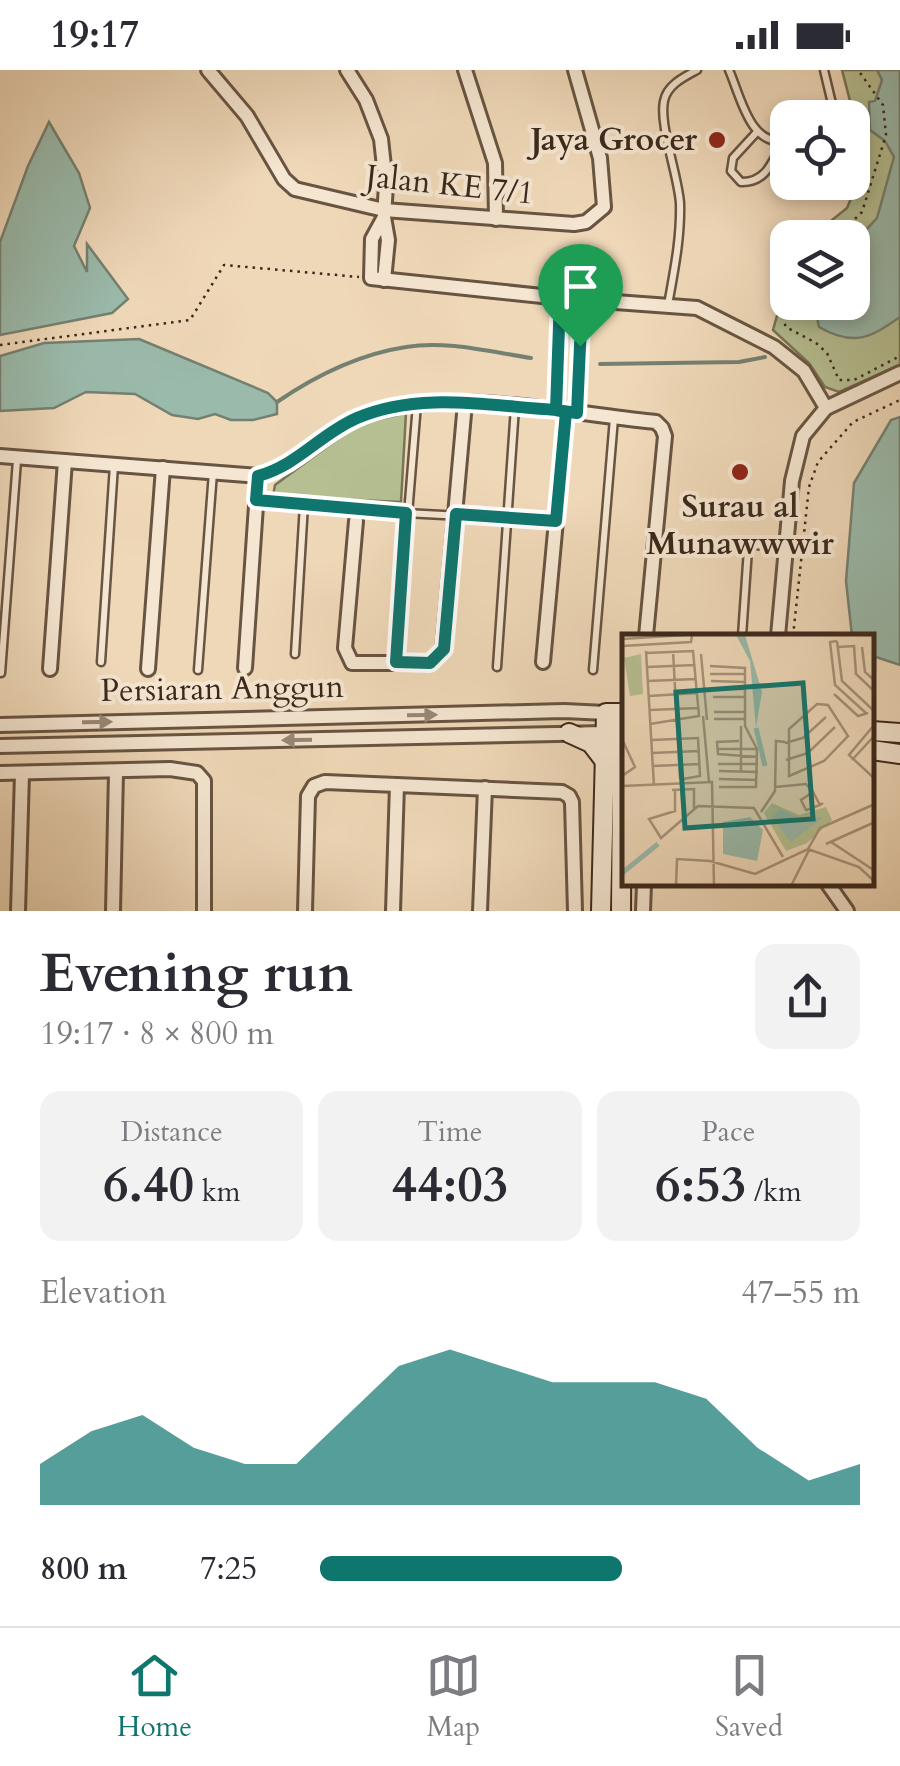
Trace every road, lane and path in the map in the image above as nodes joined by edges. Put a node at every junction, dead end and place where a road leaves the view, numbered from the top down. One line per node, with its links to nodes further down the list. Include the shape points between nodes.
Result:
1 (208, 70): 13 (street, Jalan KE 7/1, via 295,189)
2 (347, 70): 13 (street, via 381,139)
3 (465, 70): 14 (street, via 495,162)
4 (575, 70): 14 (street, Jalan KE 7/1, via 600,158 604,207 574,224)
5 (697, 70): 19 (lane, via 664,99 680,201)
6 (729, 70): 10 (lane)
7 (824, 70): 9 (lane)
8 (858, 70): 15 (path, via 886,119 883,149)
9 (833, 100)
10 (756, 133): 11 (lane); 12 (lane, via 733,158 731,171 740,182 754,183)
11 (770, 141)
12 (770, 167)
13 (384, 214): 14 (street, Jalan KE 7/1); 16 (street, via 372,240)
14 (496, 219)
15 (854, 220)
16 (377, 279): 17 (street); 21 (path, via 224,265 190,320)
17 (560, 298): 18 (street); 29 (street, via 558,376)
18 (583, 299): 19 (street); 29 (street, via 578,377)
19 (668, 306): 28 (street, via 697,308 774,347 804,371)
20 (784, 320): 22 (path, via 827,353 839,380 854,380)
21 (0, 346)
22 (900, 356)
23 (900, 373): 28 (street)
24 (900, 400): 49 (path, via 853,422 818,462 809,487)
25 (417, 402): 26 (street); 37 (street, via 354,418 282,469); 40 (lane)
26 (465, 404): 27 (street); 41 (street)
27 (515, 407): 29 (street); 42 (lane)
28 (826, 408): 45 (street, via 803,436)
29 (566, 412): 30 (street); 43 (street)
30 (614, 418): 46 (street, via 656,422 664,436); 59 (lane)
31 (0, 456): 32 (street)
32 (17, 458): 33 (street); 60 (lane)
33 (65, 461): 34 (street); 56 (street)
34 (114, 465): 35 (street); 51 (lane)
35 (163, 468): 36 (street); 57 (street)
36 (213, 472): 37 (street); 58 (lane)
37 (258, 476): 38 (street)
38 (256, 500): 39 (lane); 55 (street)
39 (304, 504): 40 (lane); 50 (lane)
40 (406, 513): 41 (lane); 52 (lane)
41 (456, 514): 42 (lane); 52 (street, via 444,649 430,663)
42 (508, 516): 43 (lane); 54 (lane)
43 (556, 521): 53 (street)
44 (356, 522): 52 (street, via 345,648 352,663)
45 (786, 546): 47 (lane, via 748,549); 48 (street)
46 (646, 634)
47 (742, 634)
48 (778, 634)
49 (792, 634)
50 (295, 654)
51 (100, 662)
52 (396, 662)
53 (543, 662)
54 (496, 667)
55 (245, 668)
56 (50, 669)
57 (148, 669)
58 (198, 670)
59 (593, 670)
60 (1, 673)
61 (617, 723): 62 (street, Persiaran Anggun, one-way to 61, via 564,711); 64 (street, Persiaran Anggun); 69 (main road); 70 (main road)
62 (0, 724)
63 (875, 731): 65 (main road)
64 (569, 733): 66 (street, Persiaran Anggun, one-way to 66); 70 (main road, via 591,743)
65 (900, 733)
66 (0, 746)
67 (875, 750): 68 (main road)
68 (900, 754)
69 (622, 757)
70 (604, 760): 85 (main road)
71 (116, 772): 73 (street); 79 (street); 80 (street, via 170,769 197,773 204,781)
72 (0, 773): 73 (street)
73 (22, 774): 78 (street)
74 (398, 785): 75 (street); 81 (street, via 314,786 308,796); 82 (street)
75 (485, 788): 83 (street); 84 (street, via 569,796)
76 (622, 864): 86 (main road)
77 (829, 886): 87 (street)
78 (18, 911)
79 (113, 911)
80 (204, 911)
81 (305, 911)
82 (393, 911)
83 (480, 911)
84 (575, 911)
85 (601, 911)
86 (621, 911)
87 (847, 911)

